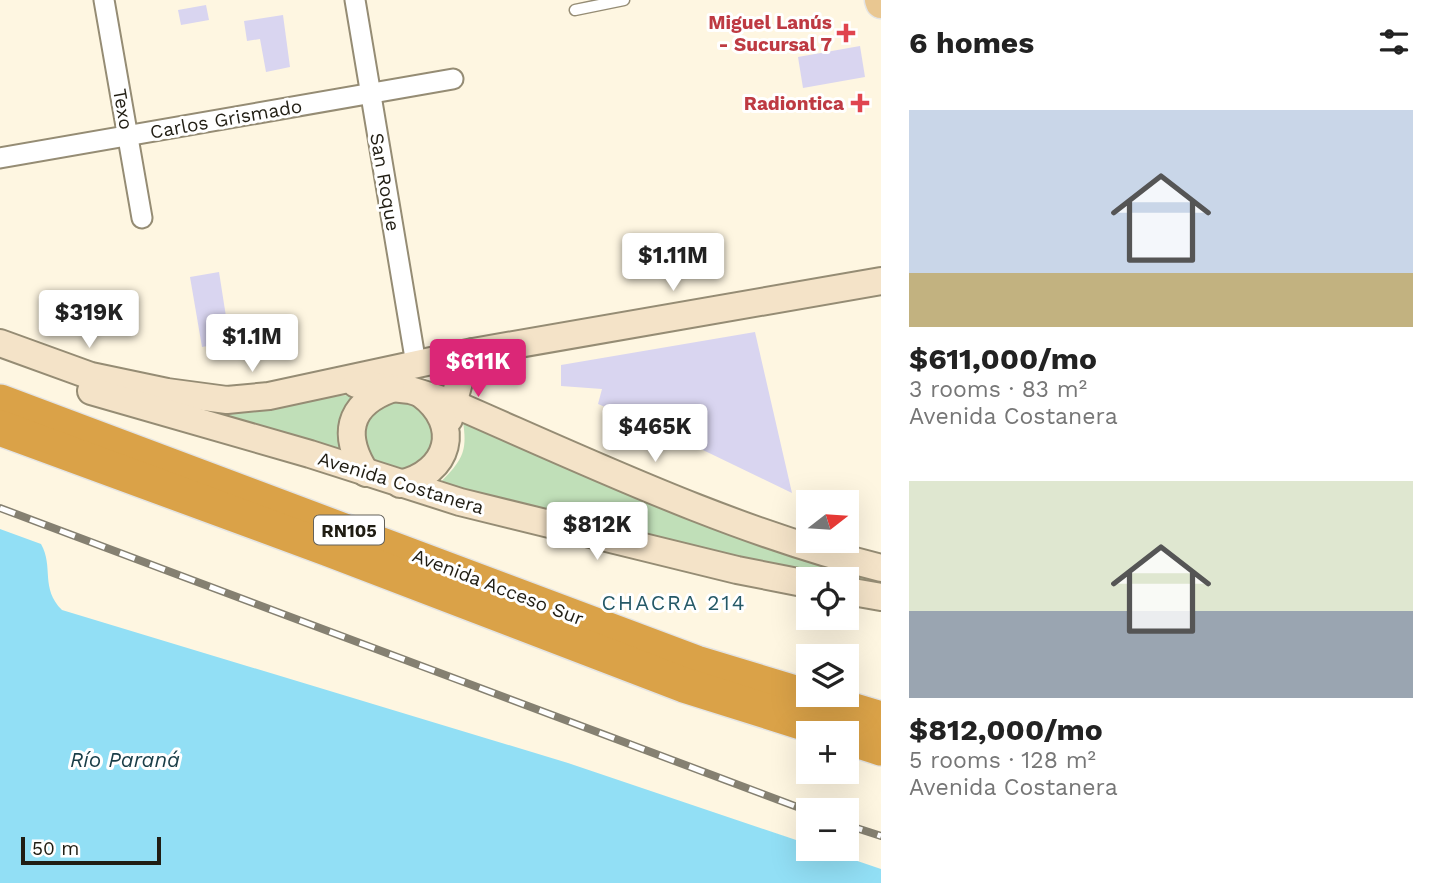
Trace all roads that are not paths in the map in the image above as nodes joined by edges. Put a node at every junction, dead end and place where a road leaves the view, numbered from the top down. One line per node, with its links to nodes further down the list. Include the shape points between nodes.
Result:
1 (104, 0): 7 (street, Texo)
2 (355, 0): 6 (street, San Roque)
3 (624, 0): 4 (lane)
4 (575, 10)
5 (453, 79): 6 (street, Carlos Grismado)
6 (370, 93): 7 (street, Carlos Grismado); 14 (street, San Roque)
7 (128, 136): 8 (street, Carlos Grismado); 9 (street, Texo)
8 (0, 158)
9 (142, 218)
10 (881, 281): 12 (main road)
11 (0, 343): 15 (main road, via 91,376 227,400 337,382)
12 (473, 352): 14 (main road); 17 (main road)
13 (0, 360): 20 (main road, Avenida Costanera)
14 (416, 364): 15 (main road)
15 (399, 386): 17 (main road); 19 (main road, via 439,411); 20 (main road, via 374,395 353,422 355,457)
16 (0, 402): 26 (highway, Avenida Acceso Sur / RN105, via 696,663)
17 (452, 403): 19 (main road); 22 (main road, via 743,527)
18 (0, 428): 27 (highway, Avenida Acceso Sur / RN105, via 684,685)
19 (446, 435): 21 (main road, via 443,453 433,469 418,480)
20 (366, 473): 21 (main road, Avenida Costanera)
21 (400, 484): 23 (main road, Avenida Costanera, via 604,539)
22 (881, 568)
23 (796, 582)
24 (859, 593): 25 (main road)
25 (881, 597)
26 (881, 719)
27 (798, 721)
28 (859, 741): 29 (highway)
29 (881, 748)

